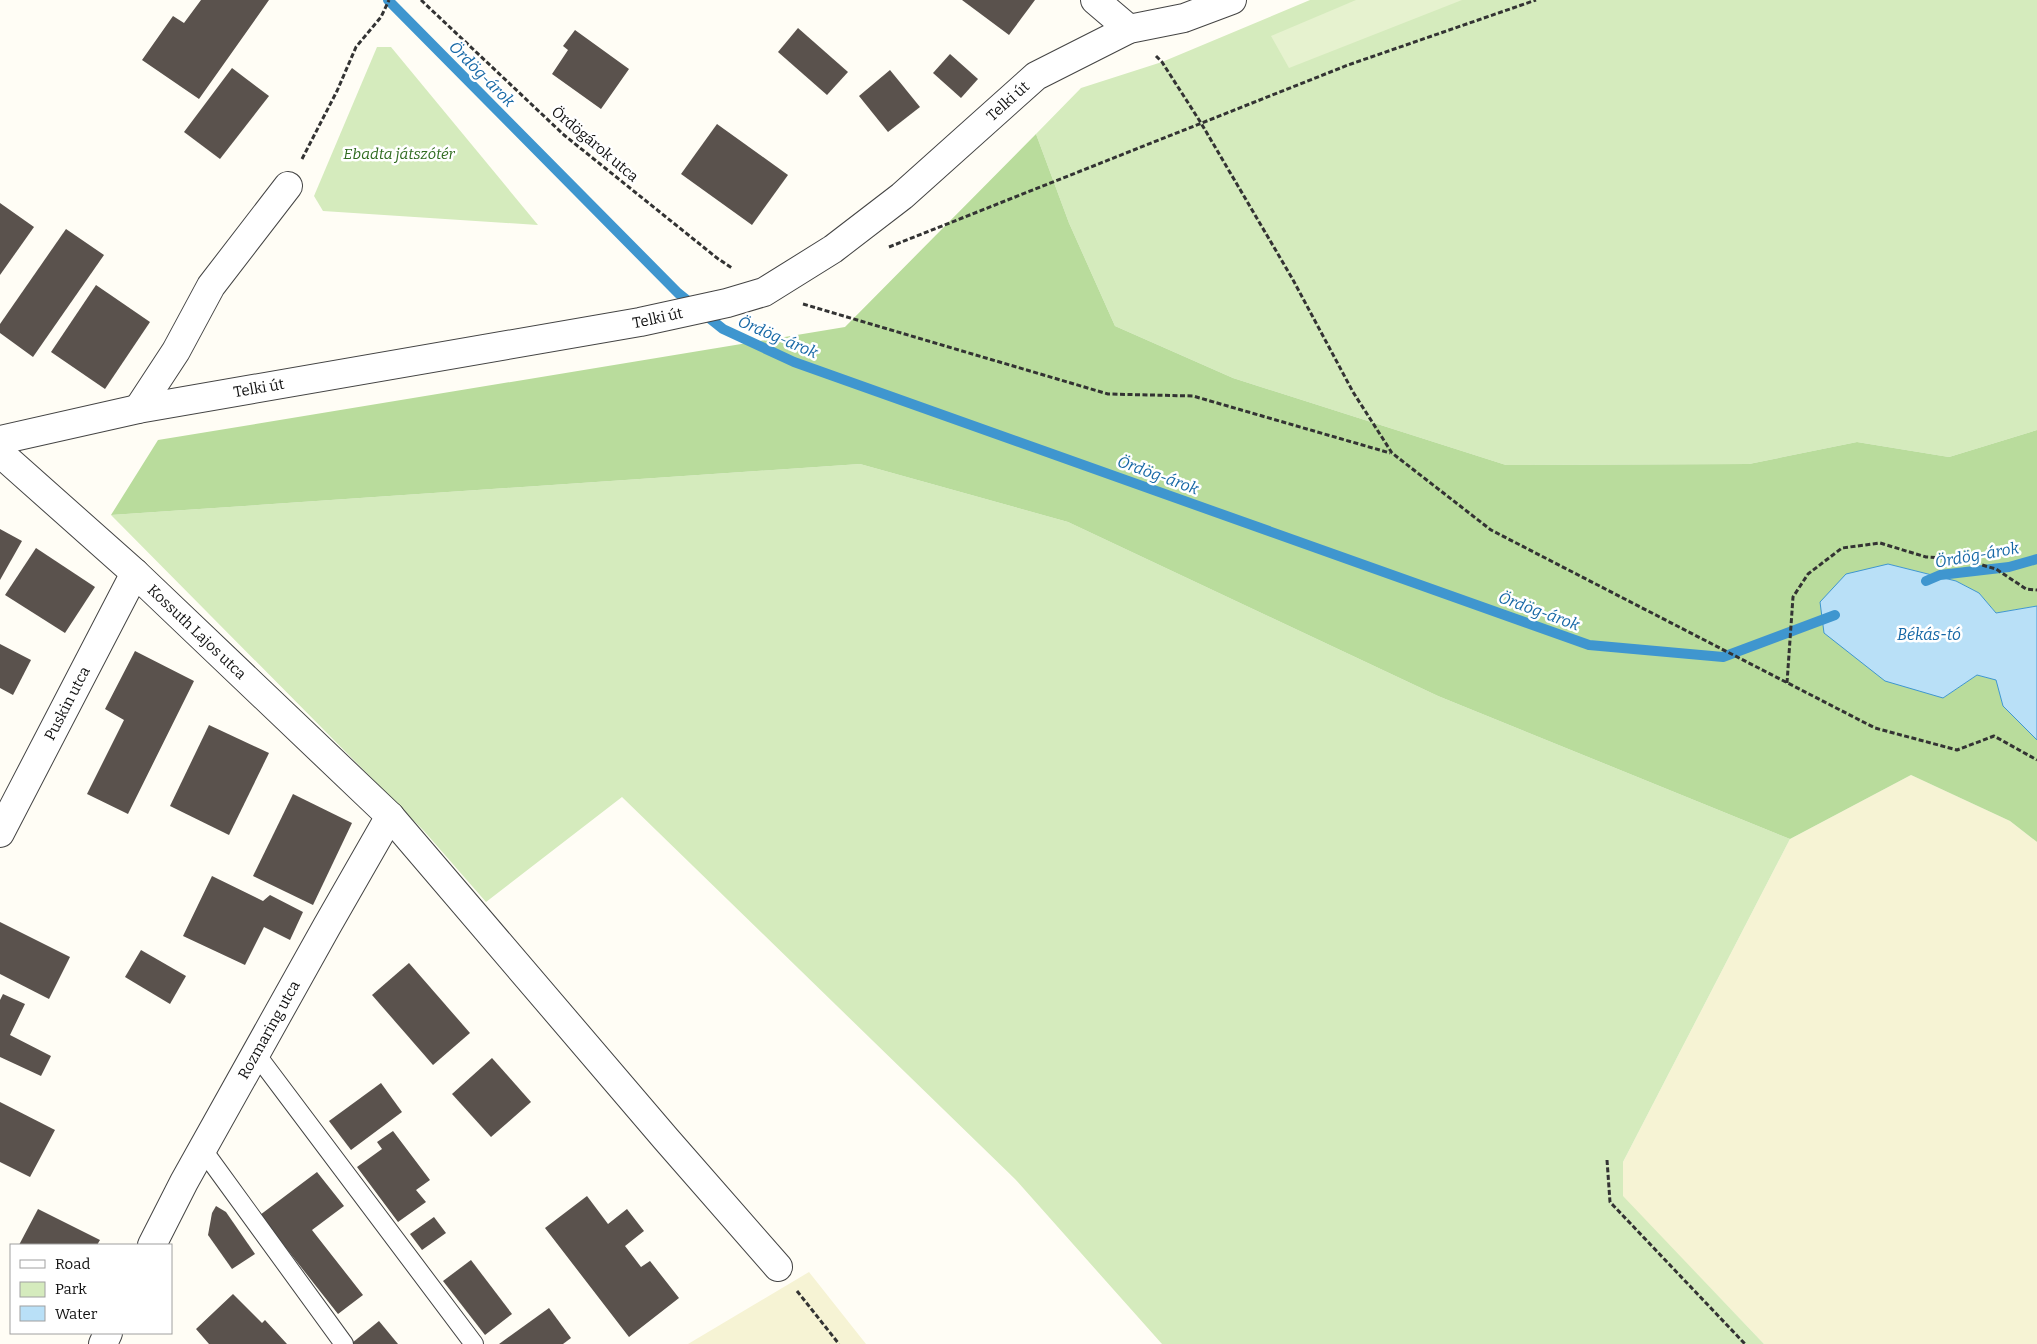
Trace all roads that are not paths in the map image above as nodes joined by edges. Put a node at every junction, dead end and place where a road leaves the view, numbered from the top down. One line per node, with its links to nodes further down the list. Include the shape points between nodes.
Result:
1 (1095, 0): 3 (street)
2 (1232, 0): 3 (street, Telki út, via 1184,18)
3 (1129, 29): 5 (street, Telki út, via 1036,76 902,196 832,249 764,292 640,322)
4 (288, 186): 5 (street, via 211,286 176,351)
5 (138, 409): 6 (street, Telki út)
6 (0, 440)
7 (0, 453): 8 (street, Kossuth Lajos utca)
8 (135, 573): 9 (street, Kossuth Lajos utca); 10 (street, Puskin utca)
9 (390, 816): 11 (street, Rozmaring utca); 14 (street, Kossuth Lajos utca)
10 (0, 832)
11 (256, 1054): 12 (street, Rozmaring utca); 16 (lane)
12 (203, 1150): 13 (street, Rozmaring utca); 15 (lane)
13 (153, 1244)
14 (778, 1267)
15 (344, 1344)
16 (474, 1344)

